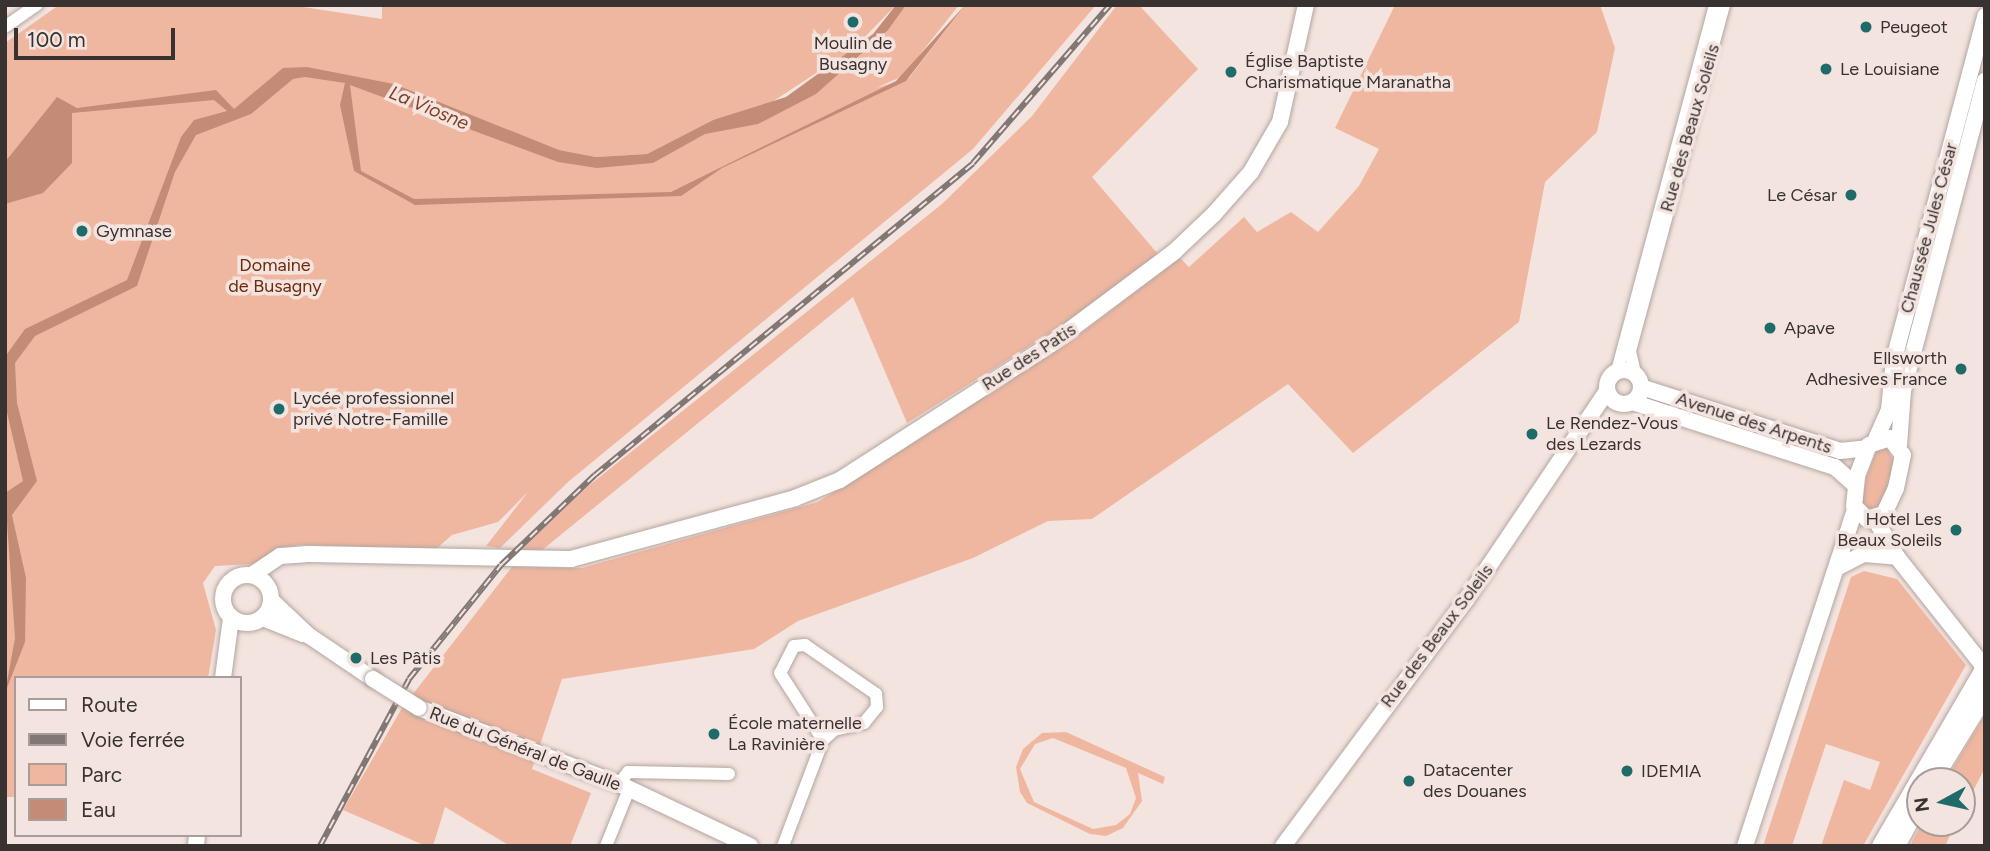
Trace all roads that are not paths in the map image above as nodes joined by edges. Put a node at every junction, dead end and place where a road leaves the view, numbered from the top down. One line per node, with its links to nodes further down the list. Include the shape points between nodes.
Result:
1 (37, 5): 6 (street)
2 (1306, 5): 17 (main road, Rue des Patis, via 1280,122 1239,188 1174,252 1051,344 824,488 571,559)
3 (1714, 5): 8 (street, Rue des Beaux Soleils)
4 (1724, 5): 9 (street, Rue des Beaux Soleils, via 1630,351)
5 (1985, 16): 13 (main road, Chaussée Jules César, via 1894,359 1889,410)
6 (5, 27)
7 (1985, 81): 14 (main road, Chaussée Jules César, via 1903,391)
8 (1616, 371): 9 (main road, Avenue des Arpents); 10 (main road, Rue des Beaux Soleils)
9 (1638, 380): 11 (main road); 13 (main road, Avenue des Arpents, via 1840,451)
10 (1607, 391): 11 (main road); 12 (main road, Rue des Beaux Soleils)
11 (1626, 403): 12 (main road, Rue des Beaux Soleils); 15 (main road, Avenue des Arpents, via 1835,467)
12 (1587, 424): 37 (main road, Rue des Beaux Soleils, via 1466,600)
13 (1871, 444): 14 (main road, Avenue des Arpents); 15 (main road, Chaussée Jules César)
14 (1899, 445): 16 (main road, Chaussée Jules César, via 1901,472)
15 (1855, 485): 16 (main road, Chaussée Jules César)
16 (1871, 515): 18 (main road, Chaussée Jules César); 19 (main road, via 1853,530)
17 (306, 554): 20 (main road, Rue des Patis, via 281,556); 21 (main road, via 288,561)
18 (1896, 556): 19 (main road, via 1869,553); 26 (main road)
19 (1838, 567): 38 (main road)
20 (252, 575): 21 (main road); 23 (main road, via 226,586 223,597)
21 (267, 584): 22 (main road)
22 (272, 601): 24 (main road); 25 (main road, Rue du Général de Gaulle)
23 (231, 618): 24 (main road); 27 (main road)
24 (257, 621): 25 (main road, Rue du Général de Gaulle); 27 (main road)
25 (308, 635): 32 (main road, Rue du Général de Gaulle, bridge, via 419,708)
26 (1985, 668): 39 (highway)
27 (224, 674)
28 (1985, 695): 30 (highway)
29 (823, 740): 29 (street, via 780,673 794,646 804,645 876,694 877,707 864,723 834,730); 36 (street)
30 (1940, 767)
31 (729, 774): 32 (street, via 628,772)
32 (624, 786): 34 (street); 35 (main road, Rue du Général de Gaulle)
33 (1906, 828): 40 (highway)
34 (611, 843)
35 (750, 846)
36 (783, 846)
37 (1283, 846)
38 (1745, 846)
39 (1881, 846)
40 (1896, 846)

